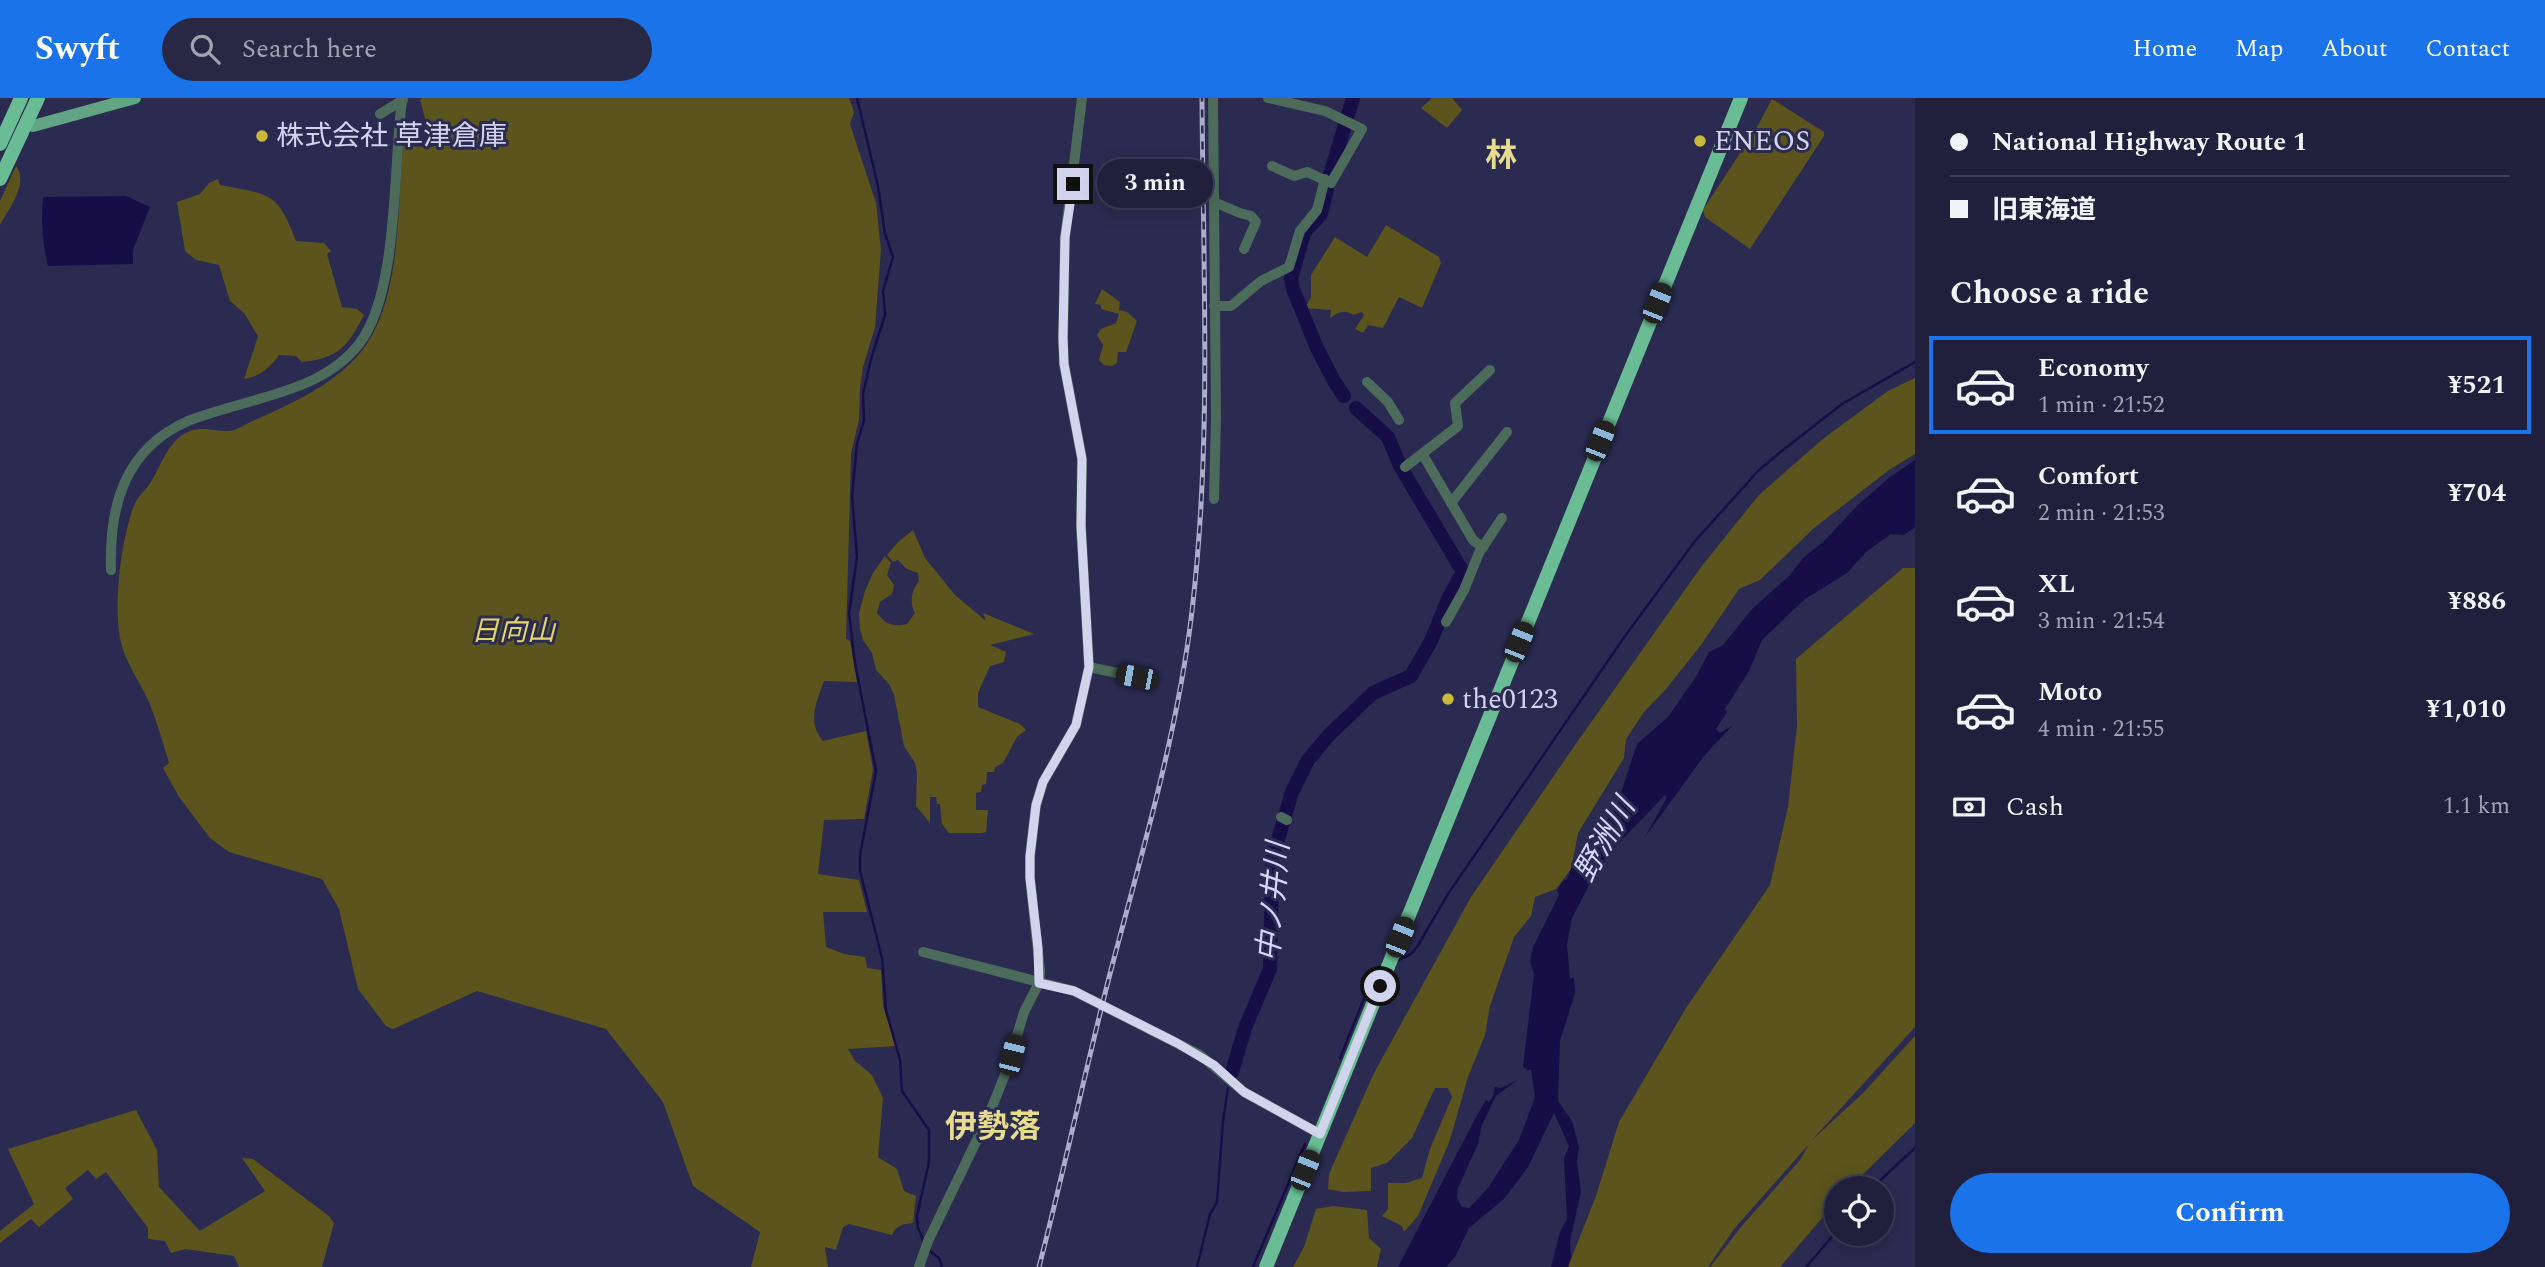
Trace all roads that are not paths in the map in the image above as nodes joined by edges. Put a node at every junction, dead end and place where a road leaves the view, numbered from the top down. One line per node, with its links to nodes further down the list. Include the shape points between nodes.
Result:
1 (21, 98): 11 (highway)
2 (38, 98): 13 (highway)
3 (135, 98): 10 (main road)
4 (1082, 98): 30 (street, via 1065,237 1063,338 1082,459)
5 (1213, 98): 15 (street)
6 (1741, 98): 34 (highway)
7 (404, 99): 9 (street); 28 (street, via 390,249 380,298 360,343 323,376 187,422 154,443 120,494 111,528)
8 (1273, 99): 14 (street, via 1325,111 1362,129 1331,183)
9 (380, 114)
10 (33, 126)
11 (0, 144)
12 (1272, 166): 14 (street, via 1294,176 1307,172)
13 (0, 179)
14 (1325, 179): 17 (street, via 1317,210 1300,231 1289,267 1261,281 1231,306)
15 (1214, 202): 16 (street, via 1256,222); 17 (street)
16 (1244, 249)
17 (1214, 306): 24 (street)
18 (1490, 370): 22 (street, via 1455,403 1458,426)
19 (1367, 382): 20 (street)
20 (1399, 420)
21 (1507, 432): 25 (street)
22 (1423, 455): 23 (street); 25 (street)
23 (1405, 467)
24 (1214, 499)
25 (1451, 503): 27 (street, via 1473,540)
26 (1502, 518): 27 (street)
27 (1483, 548): 29 (street)
28 (111, 570)
29 (1446, 622)
30 (1089, 667): 31 (street); 33 (street, via 1076,725 1043,782 1036,805 1030,867)
31 (1136, 677)
32 (923, 952): 33 (street)
33 (1039, 983): 34 (street, via 1074,991 1189,1049 1244,1092); 35 (street, via 1024,1012 988,1117)
34 (1320, 1134): 36 (highway)
35 (919, 1267)
36 (1266, 1267)

